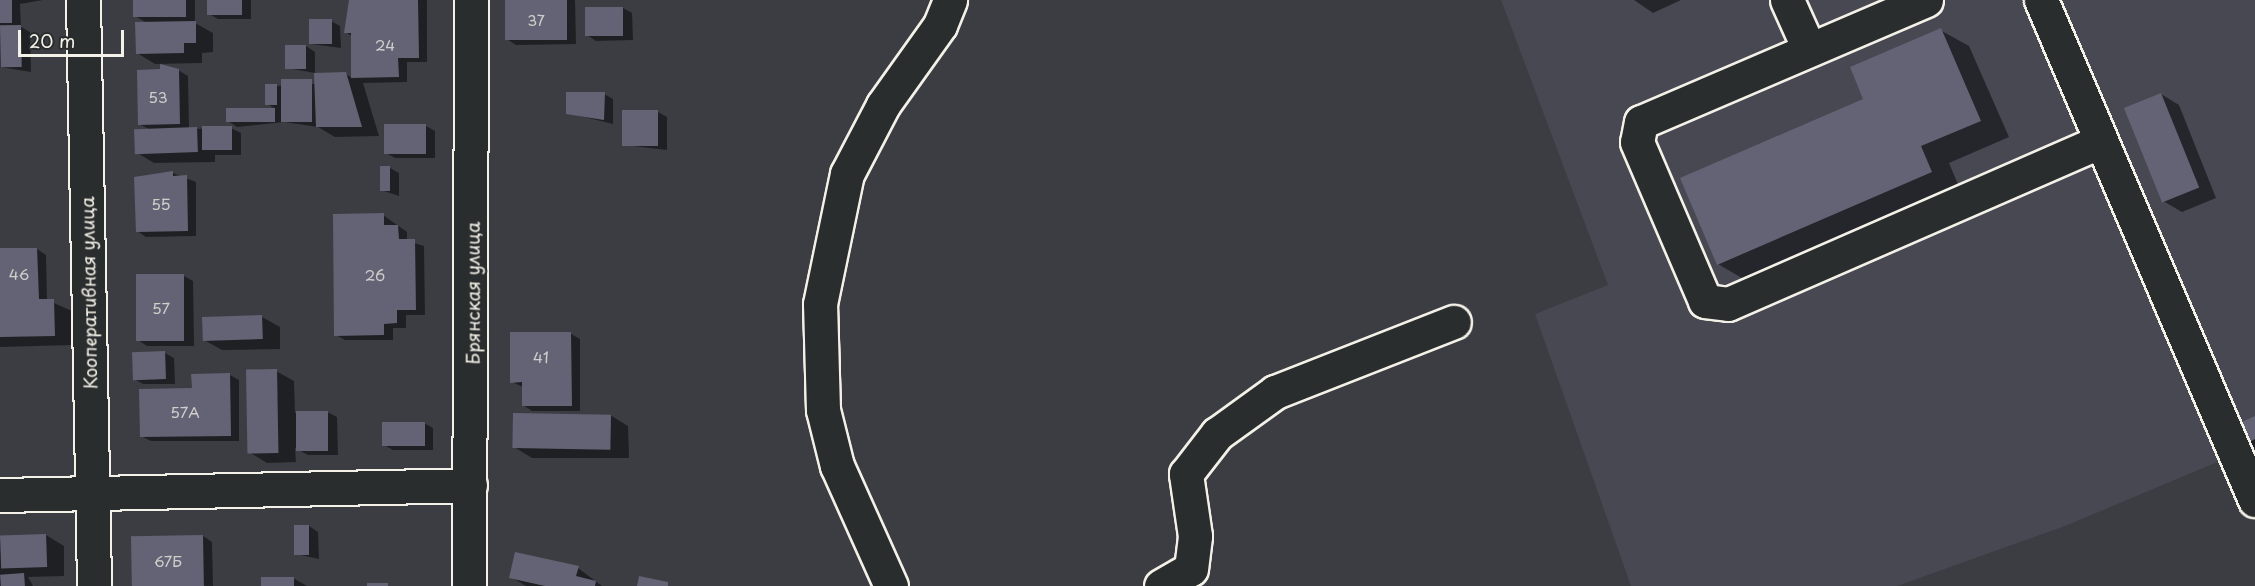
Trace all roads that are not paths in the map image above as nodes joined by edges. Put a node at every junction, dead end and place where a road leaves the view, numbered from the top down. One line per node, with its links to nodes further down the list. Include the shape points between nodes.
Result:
1 (82, 0): 11 (street, Кооперативная улица)
2 (471, 0): 10 (street, Брянская улица)
3 (950, 0): 16 (street, via 940,25 882,105 848,174 820,304 818,356 826,421 837,466)
4 (1787, 0): 7 (street)
5 (1926, 0): 7 (street)
6 (2041, 0): 8 (street)
7 (1809, 49): 8 (street, via 1650,115 1637,132 1698,290 1717,306)
8 (2101, 141): 13 (street)
9 (1454, 322): 17 (street, via 1275,392 1217,434 1186,474 1194,536 1191,570)
10 (470, 484): 11 (street); 15 (street, Брянская улица)
11 (93, 494): 12 (street); 14 (street, Кооперативная улица)
12 (0, 495)
13 (2255, 500)
14 (94, 586)
15 (469, 586)
16 (891, 586)
17 (1161, 586)

